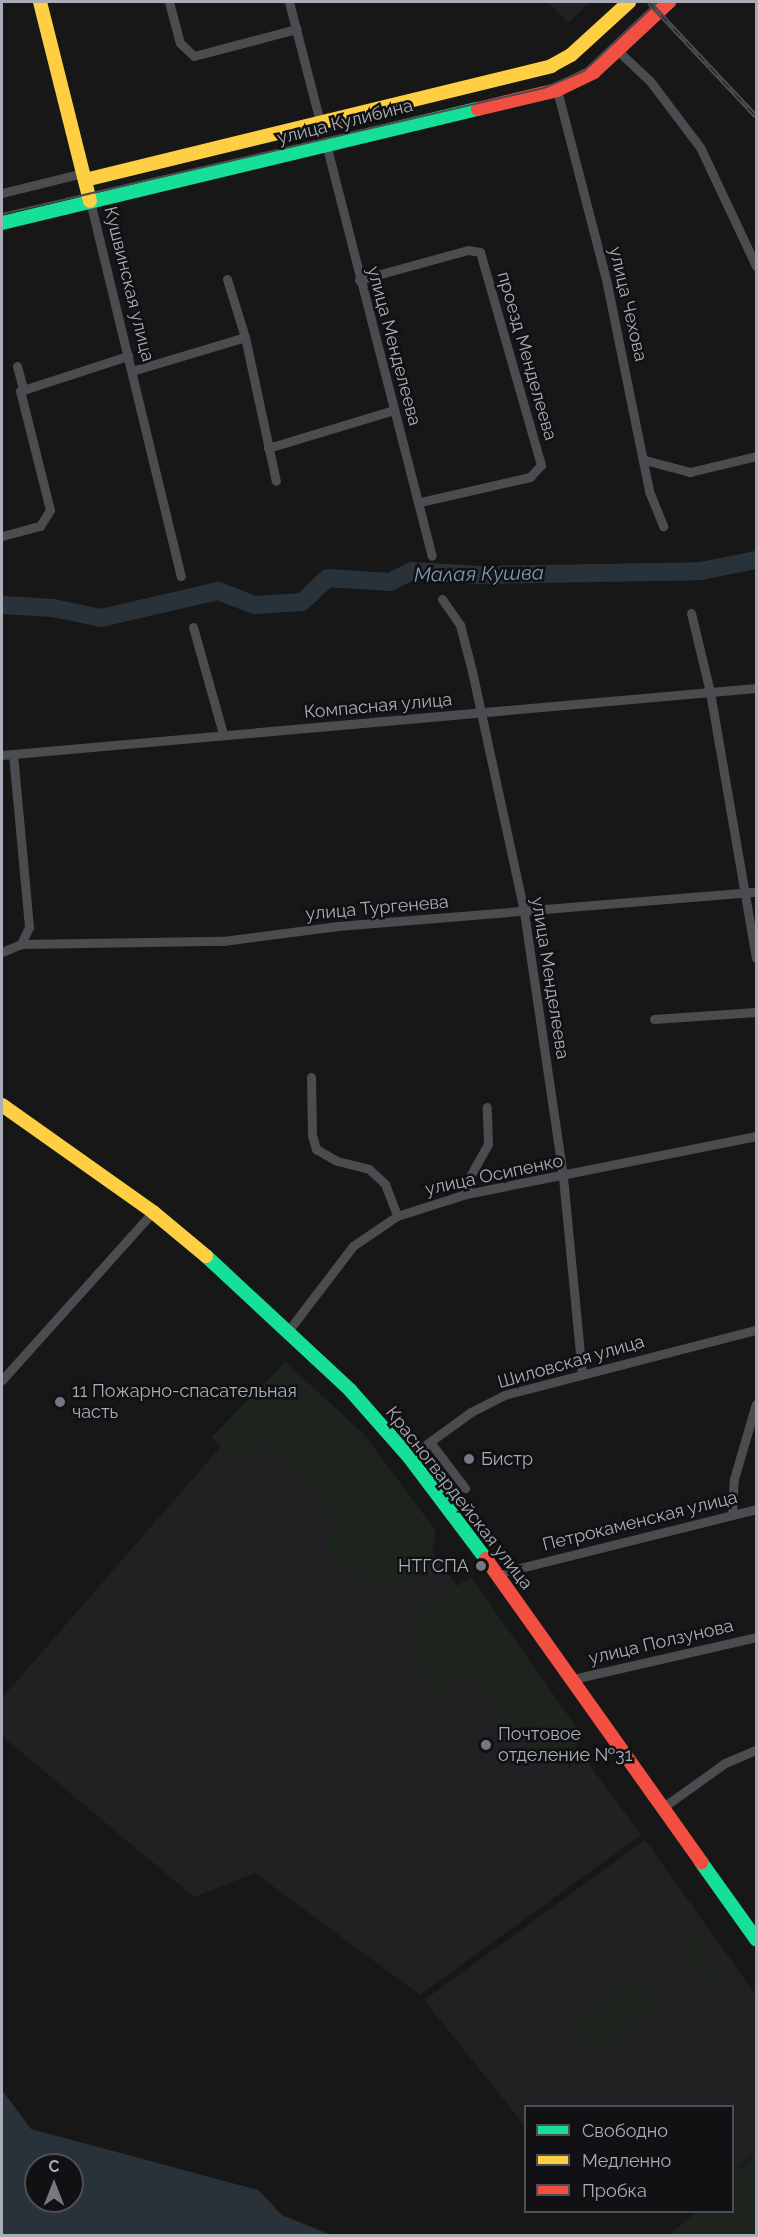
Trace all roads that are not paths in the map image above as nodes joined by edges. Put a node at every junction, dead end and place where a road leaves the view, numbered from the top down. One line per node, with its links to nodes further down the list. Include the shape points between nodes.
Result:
1 (40, 2): 11 (main road, Кушвинская улица)
2 (169, 2): 6 (street, via 180,43 194,56)
3 (289, 2): 6 (street)
4 (629, 2): 9 (main road, улица Кулибина, via 582,46 551,66)
5 (669, 2): 7 (main road, улица Кулибина)
6 (296, 28): 9 (street)
7 (618, 51): 8 (main road, улица Кулибина, via 575,84); 15 (street, via 650,81 700,147)
8 (557, 90): 10 (main road, улица Кулибина); 26 (street, улица Чехова, via 607,284)
9 (320, 122): 11 (main road, улица Кулибина)
10 (326, 144): 13 (main road, улица Кулибина); 17 (street, улица Менделеева)
11 (84, 177): 12 (street); 13 (main road, Кушвинская улица)
12 (2, 193)
13 (90, 201): 14 (main road, улица Кулибина); 19 (street, Кушвинская улица)
14 (2, 223)
15 (756, 266)
16 (227, 279): 18 (street)
17 (359, 280): 23 (street, улица Менделеева); 28 (street, проезд Менделеева, via 468,250 480,252 541,465 530,477)
18 (244, 337): 21 (street); 24 (street)
19 (128, 356): 21 (street, Кушвинская улица); 22 (street)
20 (17, 366): 22 (street)
21 (132, 371): 32 (street, Кушвинская улица)
22 (23, 388): 30 (street, via 20,398 49,515 40,526)
23 (394, 410): 24 (street); 28 (street, улица Менделеева)
24 (268, 448): 27 (street)
25 (756, 456): 26 (street, via 690,472)
26 (645, 460): 29 (street, улица Чехова, via 649,491)
27 (276, 481)
28 (420, 502): 31 (street, улица Менделеева)
29 (663, 526)
30 (2, 536)
31 (432, 556)
32 (181, 576)
33 (442, 599): 38 (street, улица Менделеева, via 460,625)
34 (691, 613): 37 (street)
35 (193, 627): 39 (street)
36 (756, 688): 37 (street, Компасная улица)
37 (710, 692): 38 (street, Компасная улица); 43 (street)
38 (481, 713): 39 (street, Компасная улица); 44 (street, улица Менделеева)
39 (223, 734): 40 (street, Компасная улица)
40 (14, 754): 41 (street, Компасная улица); 45 (street, via 29,927)
41 (2, 755)
42 (756, 892): 43 (street, улица Тургенева)
43 (744, 893): 44 (street, улица Тургенева); 47 (street)
44 (524, 912): 45 (street, улица Тургенева, via 338,926 223,941); 54 (street, улица Менделеева)
45 (21, 944): 46 (street, улица Тургенева)
46 (2, 952)
47 (756, 958)
48 (756, 1012): 49 (street)
49 (654, 1018)
50 (311, 1077): 57 (street, via 312,1135 316,1149 337,1161 369,1169 385,1184)
51 (2, 1105): 56 (main road, Красногвардейская улица)
52 (487, 1107): 55 (street, via 488,1144 468,1180)
53 (756, 1136): 54 (street, улица Осипенко)
54 (563, 1177): 55 (street, улица Осипенко); 60 (street, улица Менделеева)
55 (466, 1194): 57 (street, улица Осипенко)
56 (153, 1212): 59 (main road, Красногвардейская улица); 61 (street)
57 (397, 1216): 59 (street, улица Осипенко, via 353,1246)
58 (756, 1330): 60 (street, Шиловская улица)
59 (288, 1331): 64 (main road, Красногвардейская улица, via 350,1390)
60 (582, 1373): 63 (street, Шиловская улица, via 504,1395 471,1412)
61 (2, 1380)
62 (756, 1404): 67 (street, via 734,1479)
63 (430, 1442): 64 (street, Шиловская улица); 65 (street)
64 (409, 1457): 68 (main road, Красногвардейская улица)
65 (465, 1488)
66 (756, 1509): 67 (street, Петрокаменская улица)
67 (732, 1514): 68 (street, Петрокаменская улица)
68 (496, 1574): 70 (main road, Красногвардейская улица)
69 (756, 1637): 70 (street, улица Ползунова)
70 (573, 1679): 72 (main road, Красногвардейская улица)
71 (756, 1750): 72 (street, via 725,1763)
72 (662, 1808): 73 (main road, Красногвардейская улица)
73 (756, 1939)

